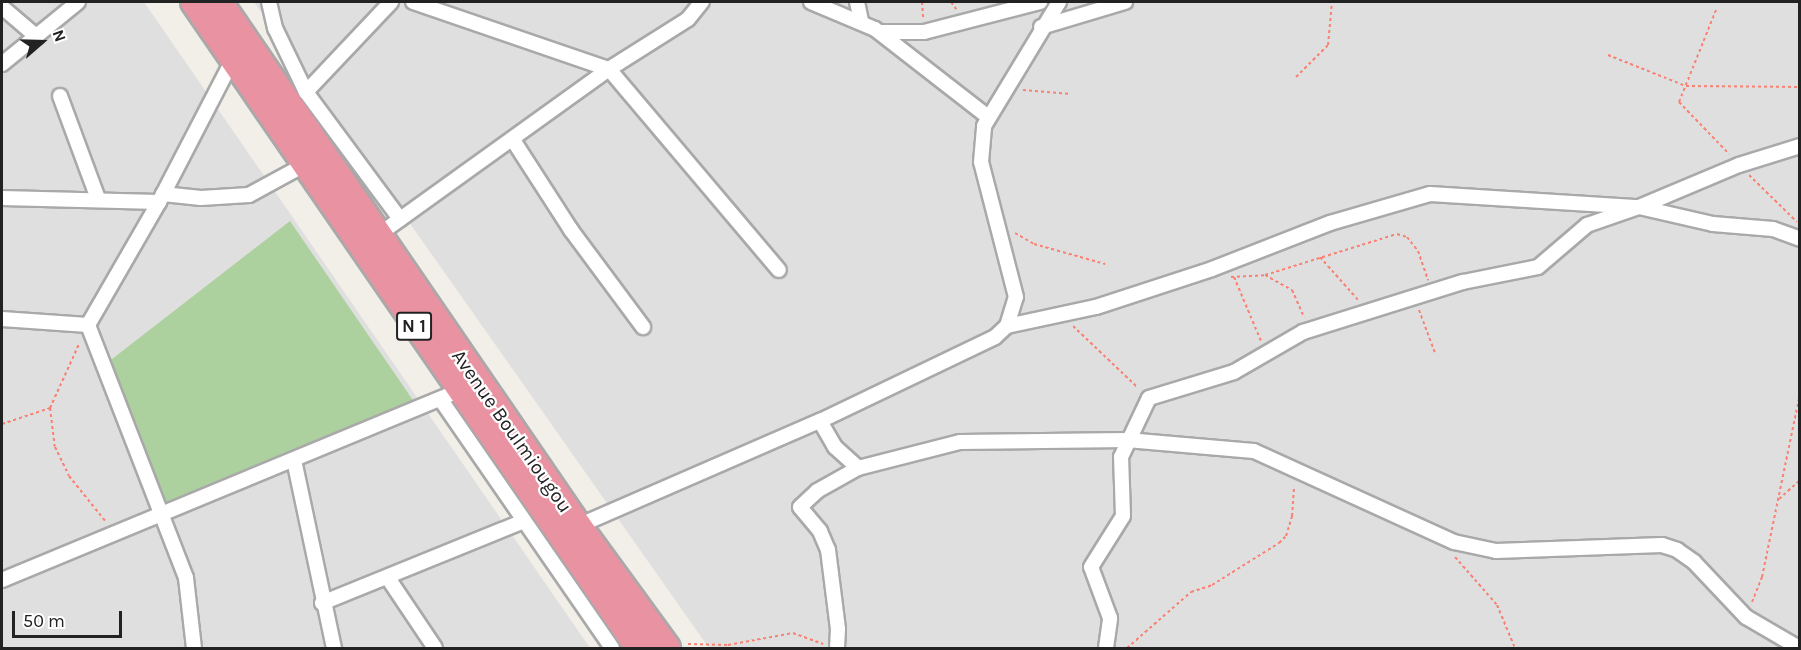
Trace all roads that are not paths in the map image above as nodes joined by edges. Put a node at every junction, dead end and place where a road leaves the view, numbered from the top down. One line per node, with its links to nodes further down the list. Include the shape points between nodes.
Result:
1 (78, 2): 17 (street)
2 (194, 2): 18 (highway, Avenue Boulmiougou / N 1)
3 (219, 2): 32 (highway, Avenue Boulmiougou / N 1)
4 (269, 2): 21 (street, via 274,28)
5 (391, 2): 21 (street)
6 (412, 2): 20 (street)
7 (702, 2): 20 (street, via 688,20)
8 (811, 2): 14 (street)
9 (857, 2): 14 (street)
10 (1040, 2): 16 (street, via 924,32)
11 (1059, 2): 15 (street)
12 (1125, 2): 15 (street)
13 (2, 7): 17 (street)
14 (861, 21): 16 (street)
15 (1041, 27): 23 (street)
16 (877, 31): 23 (street)
17 (38, 37): 19 (street)
18 (233, 59): 26 (highway, Avenue Boulmiougou / N 1); 28 (street)
19 (2, 64)
20 (609, 69): 24 (street); 34 (street)
21 (306, 92): 31 (street)
22 (60, 96): 29 (street)
23 (988, 117): 37 (street, via 981,162 1016,297)
24 (513, 140): 31 (street); 38 (street, via 571,230)
25 (1800, 146): 30 (street, via 1739,165)
26 (304, 165): 28 (street, via 249,195); 39 (highway, Avenue Boulmiougou / N 1)
27 (2, 198): 29 (street)
28 (161, 198): 29 (street); 36 (street)
29 (98, 200)
30 (1639, 207): 33 (street, via 1713,224 1767,228); 37 (street, via 1430,194 1330,223 1212,269 1062,316); 41 (street, via 1587,225 1538,267 1432,292 1310,330 1234,372 1149,398)
31 (400, 219): 32 (street)
32 (378, 235): 46 (highway, Avenue Boulmiougou / N 1)
33 (1800, 239)
34 (779, 270)
35 (2, 319): 36 (street)
36 (88, 325): 44 (street)
37 (1007, 326): 40 (street, via 995,337)
38 (643, 327)
39 (450, 395): 42 (street); 45 (street); 50 (highway, Avenue Boulmiougou / N 1)
40 (820, 421): 43 (street, via 835,447); 46 (street, via 616,513)
41 (1127, 440): 43 (street, via 960,442); 56 (street, via 1119,484 1123,516 1091,567 1110,618); 57 (street, via 1254,451 1454,542 1496,551 1662,545 1694,562 1746,618)
42 (294, 460): 44 (street); 49 (street)
43 (858, 468): 51 (street, via 817,491 800,507 820,531 828,550 838,629)
44 (163, 514): 48 (street); 52 (street, via 186,578)
45 (524, 521): 47 (street); 55 (street)
46 (578, 526): 50 (highway, Avenue Boulmiougou / N 1)
47 (388, 578): 49 (street); 54 (street)
48 (2, 580)
49 (322, 603): 53 (street)
50 (657, 647)
51 (831, 647)
52 (193, 648)
53 (334, 648)
54 (435, 648)
55 (612, 648)
56 (1106, 648)
57 (1799, 648)

